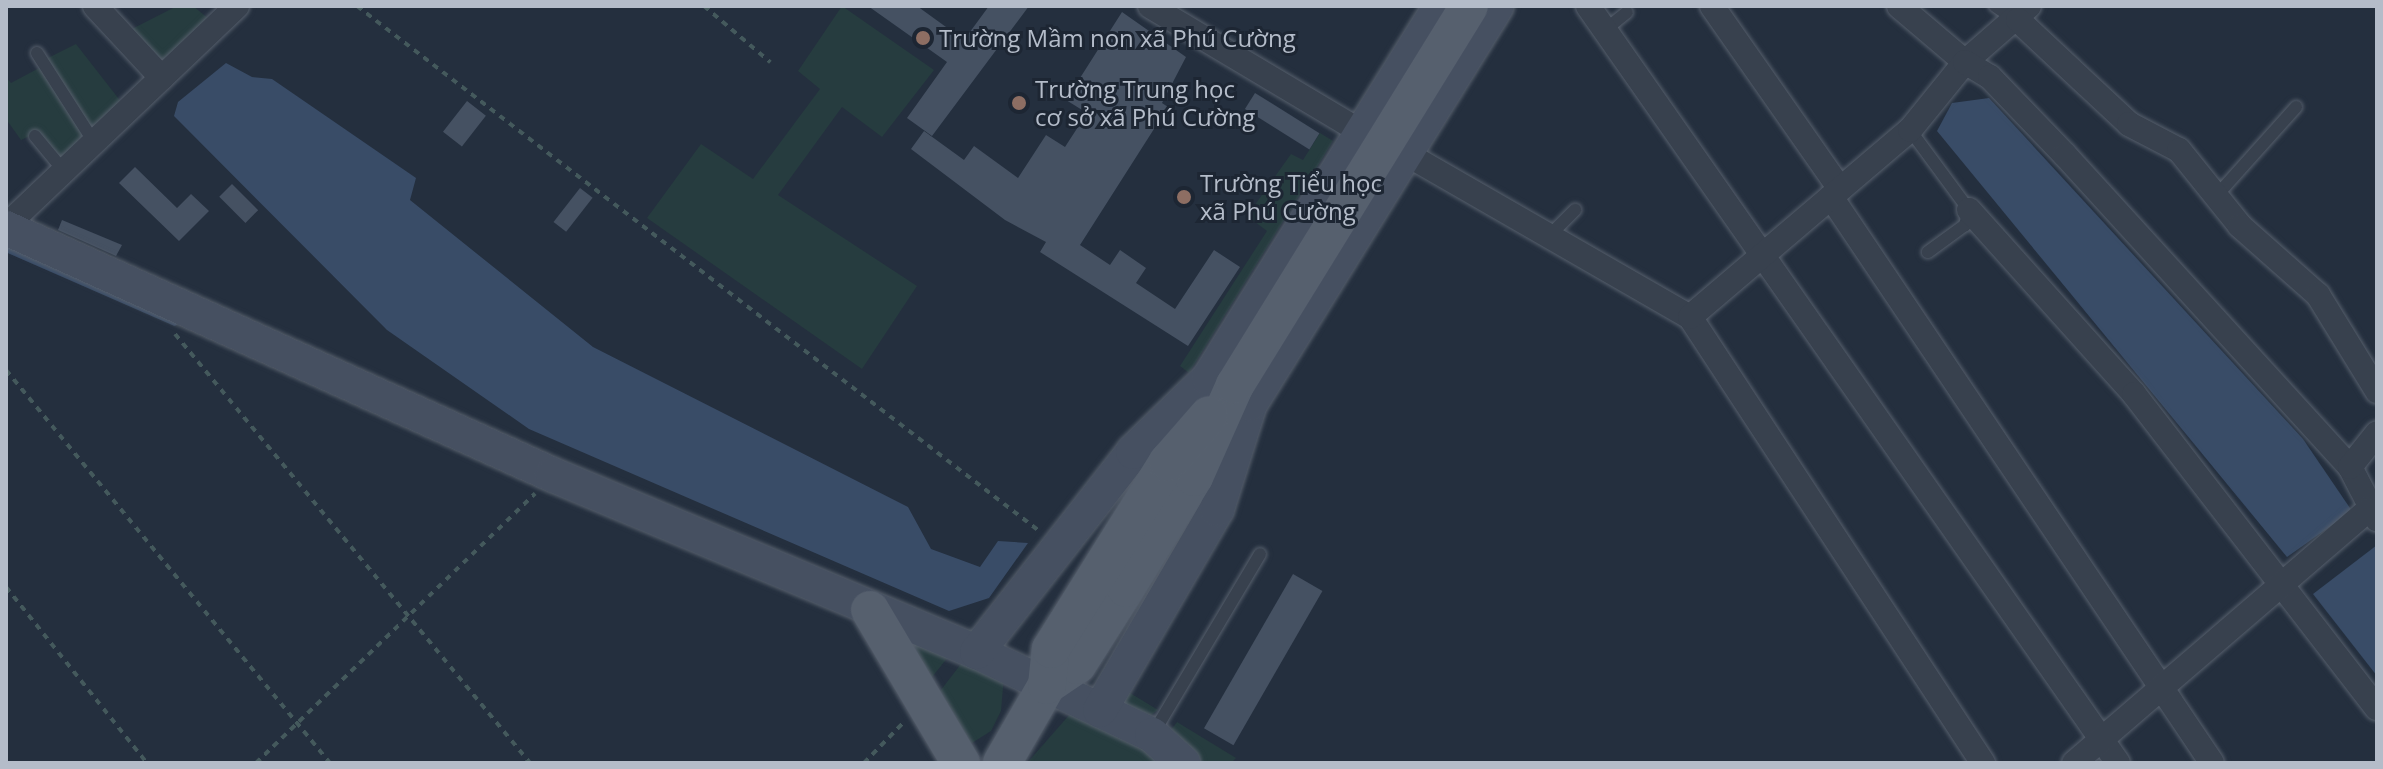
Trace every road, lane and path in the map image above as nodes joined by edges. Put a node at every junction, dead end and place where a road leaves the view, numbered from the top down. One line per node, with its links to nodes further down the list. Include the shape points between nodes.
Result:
1 (95, 6): 19 (street)
2 (237, 6): 19 (street)
3 (357, 6): 44 (path)
4 (704, 6): 17 (path)
5 (1150, 6): 22 (street)
6 (1441, 6): 22 (main road)
7 (1469, 6): 38 (main road)
8 (1497, 6): 25 (main road)
9 (1588, 6): 15 (street)
10 (1712, 6): 27 (street)
11 (1899, 6): 18 (street)
12 (1995, 6): 14 (lane)
13 (1627, 12): 15 (lane)
14 (2024, 13): 18 (street); 28 (street, via 2129,124 2179,150)
15 (1605, 30): 34 (street)
16 (37, 53): 24 (lane)
17 (770, 62)
18 (1965, 62): 21 (street); 41 (street, via 1990,77 2065,155)
19 (162, 78): 24 (street)
20 (2296, 107): 28 (lane)
21 (1910, 130): 27 (street); 30 (lane)
22 (1361, 132): 44 (main road, via 1209,378 1133,452)
23 (35, 136): 26 (lane)
24 (94, 142): 26 (street)
25 (1403, 152): 32 (street); 54 (main road, via 1250,404 1217,509)
26 (64, 171): 31 (street)
27 (1836, 193): 34 (street); 52 (street)
28 (2218, 194): 39 (street, via 2240,226 2318,295)
29 (1575, 210): 32 (lane)
30 (1969, 210): 33 (lane, via 1965,225); 46 (street, via 2134,394)
31 (6, 227): 42 (main road)
32 (1547, 238): 35 (street)
33 (1928, 252)
34 (1763, 255): 35 (street); 57 (street)
35 (1690, 317): 65 (street)
36 (173, 333): 49 (path)
37 (6, 370): 55 (path)
38 (1235, 385): 51 (main road, via 1194,477 1126,588 1077,665); 51 (main road, via 1152,450 1035,638)
39 (2377, 391)
40 (2377, 433): 41 (street)
41 (2350, 467): 43 (street)
42 (553, 475): 48 (main road); 49 (path)
43 (2373, 514): 46 (street)
44 (1059, 547): 50 (main road)
45 (1260, 554): 56 (lane)
46 (2282, 586): 52 (street); 53 (street)
47 (6, 587): 58 (path)
48 (870, 610): 50 (main road); 62 (main road)
49 (408, 615): 55 (path); 61 (path)
50 (977, 652): 51 (main road)
51 (1047, 685): 54 (main road); 63 (main road)
52 (2162, 690): 57 (street); 68 (street)
53 (2377, 708)
54 (1100, 710): 56 (main road)
55 (296, 723): 59 (path); 60 (path)
56 (1152, 735): 64 (main road)
57 (2101, 738): 66 (street); 67 (street)
58 (147, 763)
59 (256, 763)
60 (330, 763)
61 (530, 763)
62 (961, 763)
63 (1002, 763)
64 (1183, 763)
65 (1983, 763)
66 (2074, 763)
67 (2118, 763)
68 (2212, 763)

